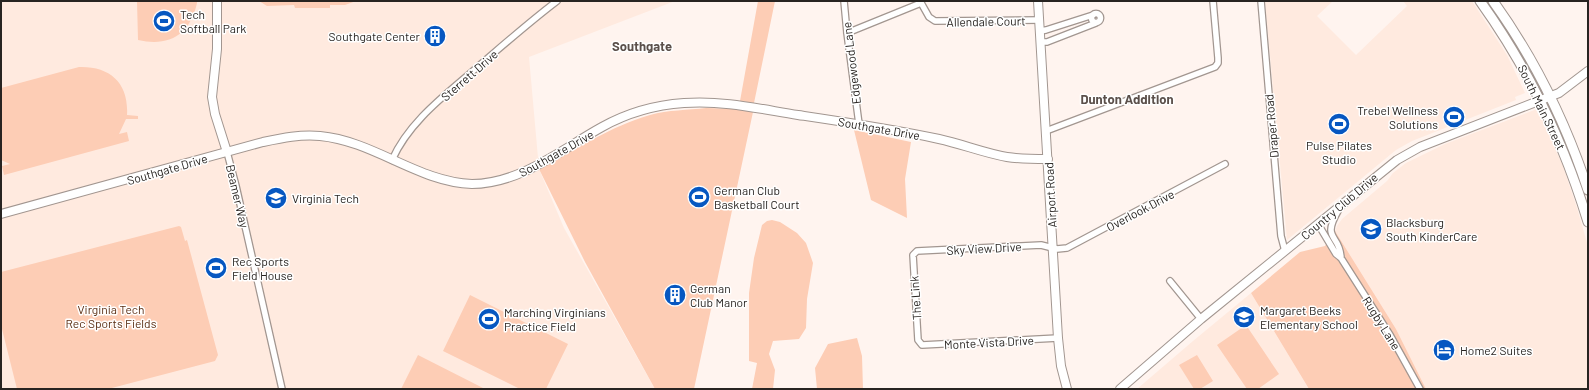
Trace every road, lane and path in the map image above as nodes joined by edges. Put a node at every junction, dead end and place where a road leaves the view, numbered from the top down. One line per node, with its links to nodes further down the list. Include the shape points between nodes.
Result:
1 (216, 1): 19 (street, Beamer Way, via 217,49 212,97)
2 (557, 1): 21 (street, Sterrett Drive, via 427,112 403,139)
3 (844, 1): 12 (street, Edgewood Lane)
4 (1038, 1): 10 (street, Airport Road)
5 (1213, 1): 18 (street, via 1218,58 1215,67)
6 (1260, 1): 29 (street, Draper Road, via 1281,236)
7 (1480, 1): 16 (main road, South Main Street)
8 (1493, 1): 15 (main road, South Main Street, via 1525,50)
9 (920, 2): 10 (street, Allendale Court, via 929,17 935,21); 12 (street)
10 (1040, 20): 11 (street, Airport Road)
11 (1040, 31): 13 (street, Airport Road); 13 (street, via 1093,15 1100,16 1099,22)
12 (847, 33): 17 (street, Edgewood Lane)
13 (1041, 42): 18 (street, Airport Road)
14 (1588, 71): 15 (street, Country Club Drive, via 1559,93)
15 (1549, 96): 16 (street, Country Club Drive); 23 (main road, South Main Street)
16 (1540, 99): 24 (street, Country Club Drive, via 1414,149); 26 (main road, South Main Street, via 1559,140)
17 (859, 124): 20 (street, Southgate Drive, via 954,143 1004,157); 21 (street, Southgate Drive, via 727,103 683,103 644,110 619,119 535,166 514,176 485,183 469,184 436,178)
18 (1046, 131): 20 (street, Airport Road)
19 (227, 152): 21 (street, Southgate Drive, via 286,137 320,136 352,143); 25 (street, Southgate Drive); 36 (street, Beamer Way)
20 (1048, 159): 28 (street, Airport Road)
21 (392, 160)
22 (1225, 164): 28 (street, Overlook Drive, via 1067,248)
23 (1588, 190)
24 (1340, 206): 27 (street, Country Club Drive); 31 (street, Rugby Lane, via 1330,228 1341,251)
25 (1, 214)
26 (1588, 222)
27 (1318, 224): 29 (street, Country Club Drive); 31 (street, Rugby Lane)
28 (1053, 248): 30 (street, Sky View Drive, via 1041,245); 34 (street, Airport Road)
29 (1285, 251): 33 (street, Country Club Drive)
30 (914, 253): 35 (street, The Link)
31 (1341, 258): 39 (street, Rugby Lane, via 1394,341)
32 (1170, 281): 33 (street)
33 (1201, 319): 38 (street, Country Club Drive)
34 (1058, 338): 35 (street, Monte Vista Drive, via 925,345); 37 (street, Airport Road)
35 (920, 343)
36 (282, 389)
37 (1067, 389)
38 (1120, 389)
39 (1420, 389)

